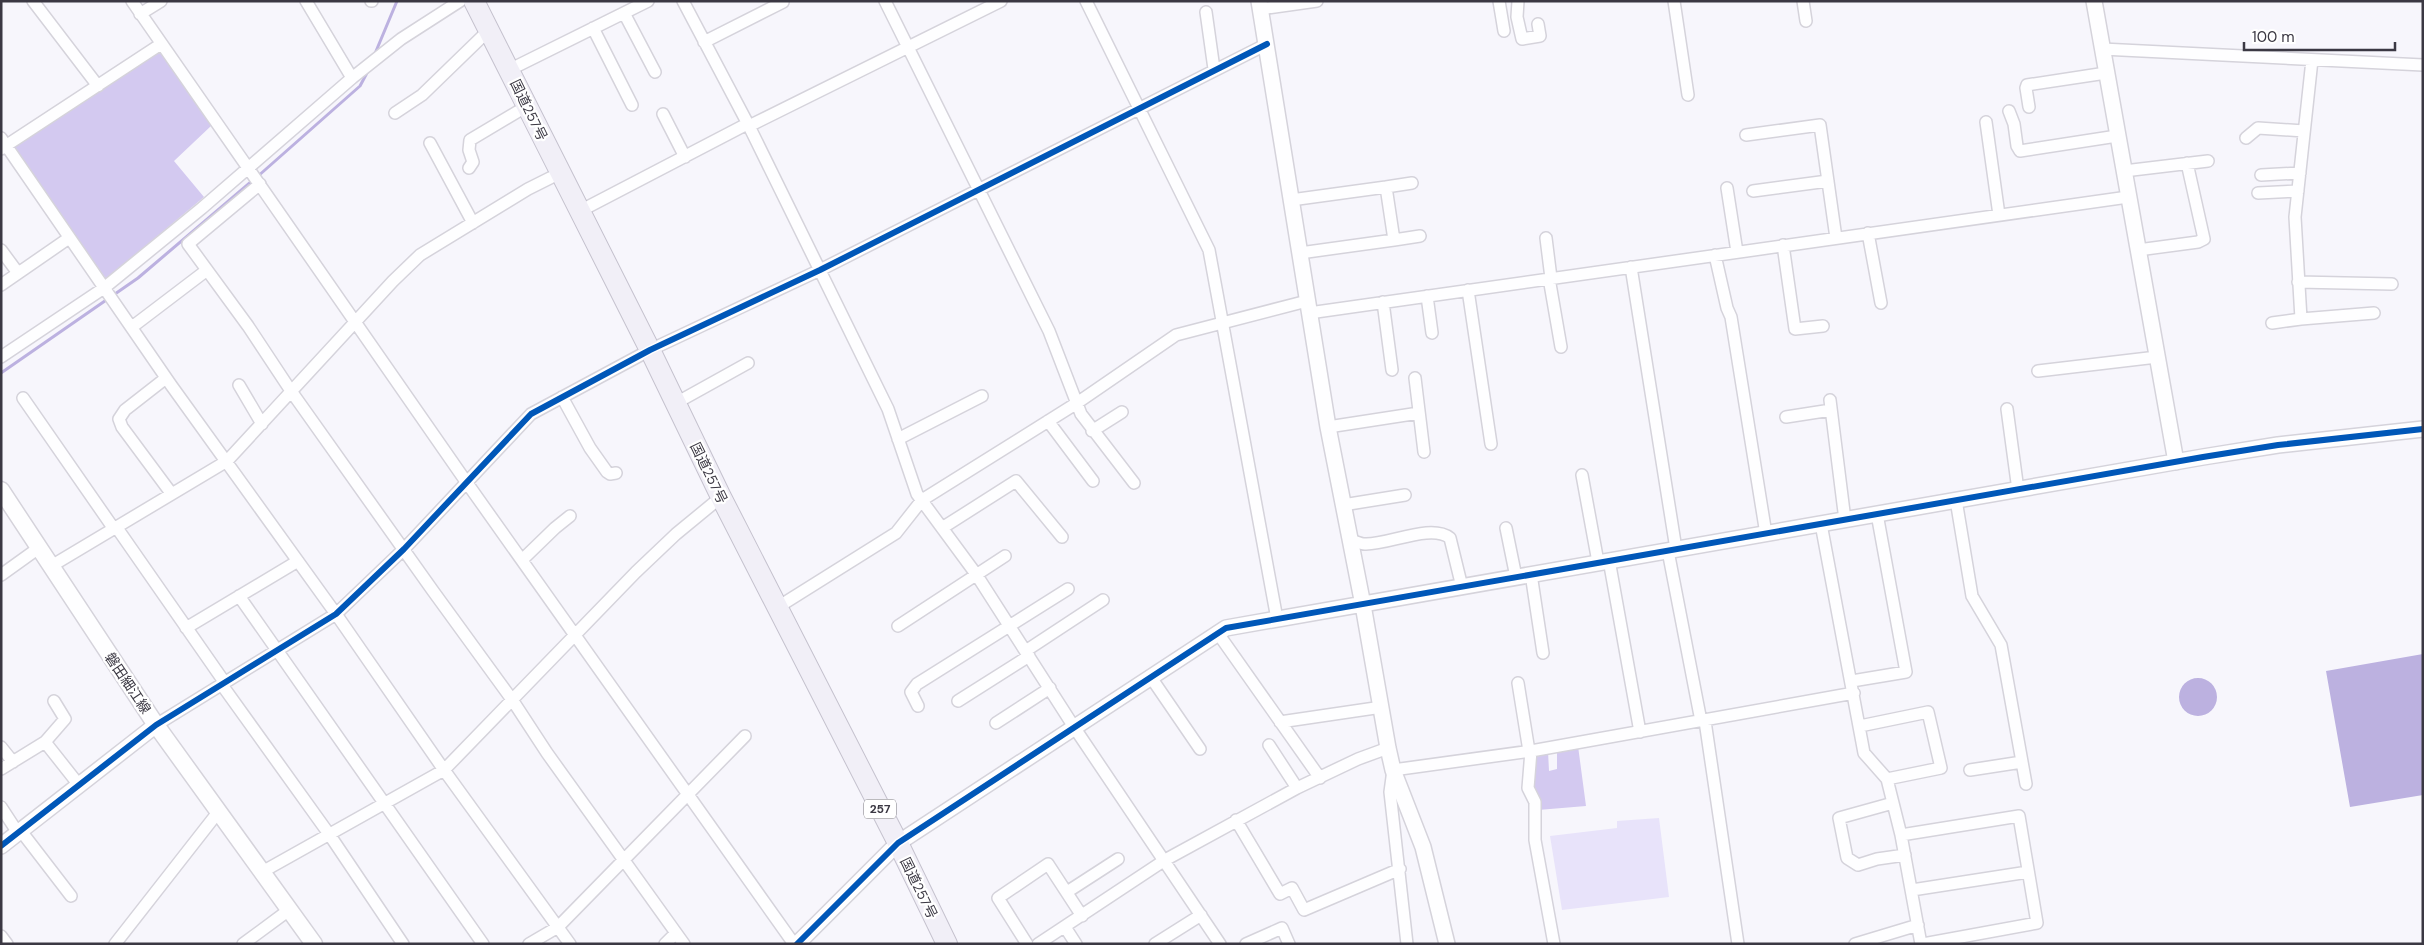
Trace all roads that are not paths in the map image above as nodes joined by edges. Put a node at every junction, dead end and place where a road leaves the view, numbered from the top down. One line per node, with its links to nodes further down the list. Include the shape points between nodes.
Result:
1 (33, 1): 40 (street)
2 (132, 1): 22 (street)
3 (161, 1): 22 (street)
4 (306, 1): 39 (street)
5 (460, 1): 39 (street, via 382,52)
6 (474, 1): 26 (highway, 国道257号 / 257)
7 (648, 1): 21 (street)
8 (683, 1): 28 (street)
9 (885, 1): 31 (street)
10 (1002, 1): 31 (street)
11 (1086, 1): 45 (street)
12 (1317, 1): 19 (street)
13 (1499, 1): 27 (street)
14 (1518, 1): 24 (street, via 1517,17 1522,38 1540,36)
15 (1674, 1): 41 (street)
16 (1803, 1): 23 (street)
17 (2094, 1): 32 (street)
18 (783, 2): 28 (street)
19 (1260, 5): 30 (street)
20 (1206, 12): 35 (street)
21 (624, 13): 25 (street); 37 (street)
22 (140, 14): 29 (street)
23 (1806, 21)
24 (1538, 24)
25 (593, 28): 36 (street); 42 (street)
26 (489, 30): 36 (highway, 国道257号 / 257); 47 (street, via 422,95)
27 (1504, 31)
28 (704, 42): 50 (street)
29 (161, 44): 40 (street); 61 (street)
30 (1267, 44): 35 (street); 76 (street)
31 (909, 48): 50 (street); 71 (street)
32 (2102, 50): 33 (street); 38 (street)
33 (2312, 60): 34 (street); 51 (street)
34 (2423, 65)
35 (1214, 69): 45 (street)
36 (509, 70): 43 (highway, 国道257号 / 257)
37 (655, 72)
38 (2106, 73): 44 (street, via 2027,85); 53 (street)
39 (357, 74): 61 (street)
40 (98, 86): 56 (street)
41 (1688, 95)
42 (632, 105)
43 (527, 106): 60 (street, via 470,140 473,162); 63 (highway, 国道257号 / 257)
44 (2029, 107)
45 (1138, 109): 71 (street); 109 (street, via 1209,250)
46 (2009, 111): 53 (street, via 2020,151)
47 (395, 113)
48 (663, 114): 57 (street)
49 (1986, 122): 78 (street)
50 (748, 125): 57 (street); 94 (street)
51 (2304, 131): 54 (street, via 2258,128); 64 (street)
52 (1746, 135): 66 (street, via 1820,125)
53 (2118, 136): 62 (street)
54 (2246, 138)
55 (430, 142): 79 (street)
56 (3, 144): 82 (street)
57 (685, 157): 77 (street)
58 (2208, 160): 59 (street)
59 (2187, 163): 62 (street); 88 (street, via 2204,239)
60 (469, 168)
61 (247, 169): 68 (street); 100 (street)
62 (2124, 171): 75 (street)
63 (560, 173): 77 (highway, 国道257号 / 257); 79 (street)
64 (2300, 174): 65 (street); 73 (street)
65 (2261, 175)
66 (1828, 181): 72 (street); 84 (street)
67 (1412, 183): 69 (street)
68 (260, 184): 93 (street, via 188,244); 108 (street)
69 (1386, 187): 76 (street); 85 (street)
70 (1727, 188): 89 (street)
71 (978, 189): 94 (street); 129 (street, via 1050,331)
72 (1753, 191)
73 (2298, 191): 74 (street); 97 (street, via 2295,217)
74 (2258, 194)
75 (2128, 197): 78 (street); 88 (street)
76 (1291, 200): 90 (street)
77 (580, 212): 115 (highway, 国道257号 / 257)
78 (1999, 215): 80 (street)
79 (473, 223): 108 (street, via 420,255)
80 (1868, 233): 84 (street); 104 (street)
81 (1420, 236): 85 (street)
82 (69, 238): 95 (street); 100 (street)
83 (1546, 238): 96 (street)
84 (1836, 238): 86 (street)
85 (1394, 240): 90 (street)
86 (1783, 245): 89 (street); 111 (street, via 1795,329)
87 (1, 250): 95 (street)
88 (2138, 250): 117 (street)
89 (1737, 252): 91 (street)
90 (1300, 253): 105 (street)
91 (1715, 255): 92 (street); 164 (street, via 1733,326)
92 (1631, 267): 96 (street); 169 (street)
93 (208, 270): 112 (street); 124 (street, via 271,358)
94 (820, 270): 115 (street); 139 (street, via 888,409)
95 (18, 273): 99 (street)
96 (1550, 278): 101 (street); 114 (street)
97 (2298, 282): 98 (street); 107 (street)
98 (2392, 284)
99 (1, 285)
100 (104, 288): 112 (street); 116 (street)
101 (1468, 290): 102 (street); 140 (street)
102 (1427, 296): 103 (street); 113 (street)
103 (1383, 302): 105 (street); 119 (street)
104 (1881, 302)
105 (1308, 307): 109 (street); 136 (street)
106 (2374, 313): 107 (street)
107 (2301, 319): 110 (street)
108 (356, 321): 124 (street); 147 (street)
109 (1222, 322): 129 (street, via 1176,335); 185 (street)
110 (2272, 323)
111 (1823, 326)
112 (132, 327): 121 (street)
113 (1432, 334)
114 (1561, 347)
115 (650, 350): 127 (street); 128 (highway, 国道257号 / 257)
116 (1, 357)
117 (2157, 357): 120 (street); 143 (street)
118 (748, 363): 128 (street)
119 (1392, 370)
120 (2038, 372)
121 (166, 378): 142 (street); 151 (street, via 125,410 119,419)
122 (1415, 378): 132 (street)
123 (239, 384): 135 (street)
124 (291, 392): 135 (street); 168 (street)
125 (982, 396): 139 (street)
126 (22, 398): 161 (street)
127 (562, 398): 144 (street, via 607,472); 147 (street, via 531,414)
128 (676, 402): 153 (highway, 国道257号 / 257)
129 (1076, 403): 134 (street); 138 (street)
130 (2007, 409): 150 (street)
131 (1122, 412): 138 (street)
132 (1419, 413): 136 (street); 141 (street)
133 (1786, 417): 159 (street, via 1831,405)
134 (1048, 420): 146 (street); 154 (street)
135 (262, 424): 142 (street)
136 (1328, 427): 156 (street)
137 (2423, 429): 143 (street, via 2278,445)
138 (1092, 431): 148 (street)
139 (898, 439): 154 (street)
140 (1491, 444)
141 (1424, 452)
142 (227, 461): 151 (street); 172 (street)
143 (2176, 462): 150 (street)
144 (616, 474)
145 (1582, 476): 173 (street)
146 (1093, 481)
147 (467, 483): 168 (street); 171 (street)
148 (1134, 483)
149 (1, 490): 167 (main road, 磐田細江線)
150 (2018, 490): 155 (street)
151 (171, 493): 161 (street)
152 (1405, 495): 156 (street)
153 (720, 497): 183 (highway, 国道257号 / 257); 190 (street, via 676,534)
154 (922, 500): 162 (street); 183 (street, via 896,533)
155 (1956, 500): 157 (street); 219 (street, via 1972,596 2001,645)
156 (1343, 505): 166 (street)
157 (1877, 514): 159 (street); 197 (street, via 1906,672)
158 (570, 516): 171 (street)
159 (1845, 520): 160 (street)
160 (1821, 524): 164 (street); 197 (street)
161 (115, 528): 174 (street); 188 (street)
162 (942, 528): 165 (street, via 1016,480); 175 (street)
163 (1506, 528): 177 (street)
164 (1766, 534): 169 (street)
165 (1062, 537)
166 (1350, 540): 178 (street, via 1364,544 1432,533 1447,536); 182 (street)
167 (40, 547): 174 (main road, 磐田細江線); 176 (street)
168 (404, 549): 184 (street); 199 (street)
169 (1672, 550): 173 (street); 204 (street)
170 (1005, 556): 175 (street)
171 (522, 560): 190 (street)
172 (298, 561): 180 (street); 184 (street)
173 (1604, 561): 177 (street); 210 (street)
174 (53, 565): 207 (main road, 磐田細江線)
175 (976, 574): 186 (street); 187 (street)
176 (1, 575)
177 (1524, 575): 178 (street); 193 (street)
178 (1462, 586): 182 (street)
179 (1068, 589): 186 (street)
180 (239, 596): 188 (street); 191 (street)
181 (1103, 600): 192 (street)
182 (1363, 604): 185 (street); 203 (street)
183 (778, 607): 238 (highway, 国道257号 / 257)
184 (336, 614): 191 (street); 221 (street)
185 (1277, 619): 189 (street)
186 (1009, 624): 192 (street); 202 (street, via 913,688 911,692)
187 (898, 626)
188 (186, 628): 196 (street)
189 (1216, 632): 194 (street); 205 (street)
190 (575, 636): 199 (street); 229 (street)
191 (277, 651): 196 (street); 231 (street)
192 (1028, 653): 198 (street); 200 (street)
193 (1543, 653)
194 (1150, 676): 209 (street); 216 (street)
195 (1518, 683): 217 (street)
196 (224, 684): 207 (street); 236 (street)
197 (1853, 687): 204 (street); 208 (street)
198 (1050, 688): 206 (street); 209 (street)
199 (513, 701): 221 (street); 241 (street)
200 (958, 701)
201 (54, 702): 212 (street, via 65,719)
202 (918, 706)
203 (1382, 707): 205 (street); 215 (street)
204 (1703, 721): 210 (street); 280 (street)
205 (1280, 722): 224 (street)
206 (996, 723)
207 (156, 725): 227 (street); 233 (main road, 磐田細江線)
208 (1860, 726): 225 (street, via 1864,753); 225 (street, via 1928,712 1941,768)
209 (1074, 727): 238 (street); 243 (street)
210 (1640, 732): 217 (street)
211 (745, 736): 229 (street)
212 (44, 742): 218 (street); 227 (street)
213 (1269, 745): 228 (street)
214 (1, 747): 218 (street)
215 (1388, 748): 222 (street); 224 (street)
216 (1200, 749)
217 (1530, 751): 222 (street); 279 (street, via 1528,788 1535,802 1535,840)
218 (12, 762): 220 (street)
219 (2022, 762): 223 (street); 226 (street)
220 (1, 769)
221 (444, 770): 231 (street); 254 (street)
222 (1393, 770): 244 (street, via 1390,792); 278 (street, via 1423,846)
223 (1970, 770)
224 (1320, 778): 228 (street)
225 (1887, 779): 230 (street)
226 (2026, 784)
227 (79, 785): 235 (street)
228 (1297, 788): 234 (street)
229 (688, 792): 241 (street); 268 (street)
230 (1893, 803): 237 (street); 240 (street, via 1839,818 1848,858 1858,865)
231 (385, 804): 236 (street); 263 (street)
232 (1, 807): 235 (street)
233 (219, 811): 245 (main road, 磐田細江線); 259 (street)
234 (1236, 820): 243 (street); 244 (street, via 1280,894 1292,888 1304,910)
235 (20, 832): 239 (street); 249 (street)
236 (329, 834): 245 (street); 262 (street)
237 (1901, 835): 240 (street); 246 (street, via 2019,816)
238 (898, 844): 268 (street); 269 (highway, 国道257号 / 257)
239 (1, 846)
240 (1905, 855): 247 (street)
241 (623, 858): 254 (street); 256 (street)
242 (1118, 859): 248 (street)
243 (1165, 860): 251 (street); 252 (street)
244 (1400, 868): 277 (street)
245 (262, 872): 250 (main road, 磐田細江線)
246 (2028, 872): 247 (street); 282 (street, via 2037,923)
247 (1912, 890): 253 (street)
248 (1067, 892): 252 (street); 270 (street, via 1048,864 998,898)
249 (71, 896)
250 (289, 910): 260 (street); 261 (main road, 磐田細江線)
251 (1202, 915): 273 (street); 274 (street)
252 (1082, 916): 255 (street)
253 (1918, 925): 281 (street); 282 (street)
254 (558, 927): 264 (street); 265 (street)
255 (1065, 927): 271 (street); 272 (street)
256 (676, 932): 266 (street); 267 (street)
257 (1, 936): 258 (street)
258 (7, 944)
259 (114, 944)
260 (243, 944)
261 (314, 944)
262 (403, 944)
263 (483, 944)
264 (529, 944)
265 (570, 944)
266 (665, 944)
267 (684, 944)
268 (795, 944)
269 (947, 944)
270 (1027, 944)
271 (1038, 944)
272 (1076, 944)
273 (1155, 944)
274 (1220, 944)
275 (1246, 944): 276 (street, via 1282,928)
276 (1289, 944)
277 (1407, 944)
278 (1447, 944)
279 (1554, 944)
280 (1738, 944)
281 (1855, 944)
282 (1922, 944)

